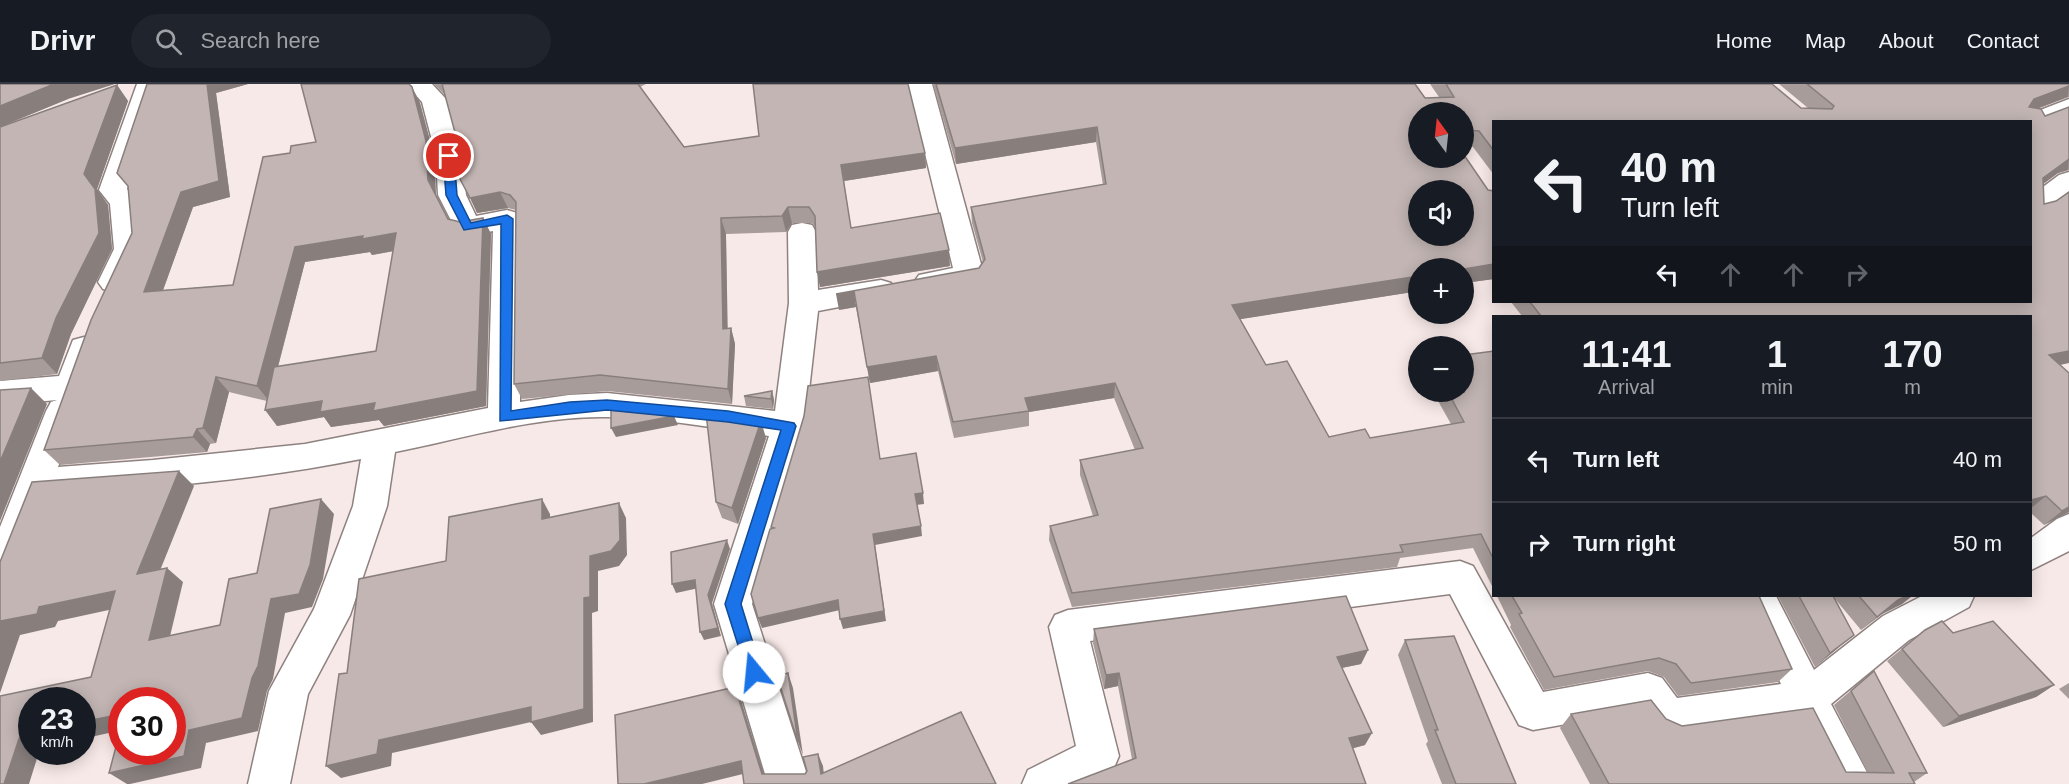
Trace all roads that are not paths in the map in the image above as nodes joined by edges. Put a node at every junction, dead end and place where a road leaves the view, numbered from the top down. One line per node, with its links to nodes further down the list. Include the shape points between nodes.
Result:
1 (148, 84): 4 (street); 11 (street, via 113,190 124,202 129,249 98,314)
2 (418, 84): 13 (street, via 434,100 449,156 452,195 468,227 507,219)
3 (920, 84): 10 (street, via 969,275)
4 (117, 94)
5 (2069, 107): 6 (street)
6 (2032, 122)
7 (2069, 181): 8 (street)
8 (2032, 208)
9 (802, 232): 10 (street)
10 (804, 303): 14 (street)
11 (71, 387): 12 (street); 16 (street)
12 (0, 393)
13 (504, 417): 14 (street, via 607,405); 15 (street)
14 (789, 426): 24 (street, via 733,604)
15 (380, 443): 16 (street, via 293,459); 23 (street, via 370,506 335,604 289,691)
16 (35, 482): 19 (street)
17 (2069, 529): 18 (street)
18 (2032, 554)
19 (0, 573)
20 (1758, 597): 22 (street)
21 (1954, 597): 22 (street, via 1896,628)
22 (1808, 699): 25 (street, via 1668,718 1648,692 1533,712 1460,577 1068,627 1099,756); 26 (street)
23 (269, 784)
24 (789, 784)
25 (1043, 784)
26 (1852, 784)

